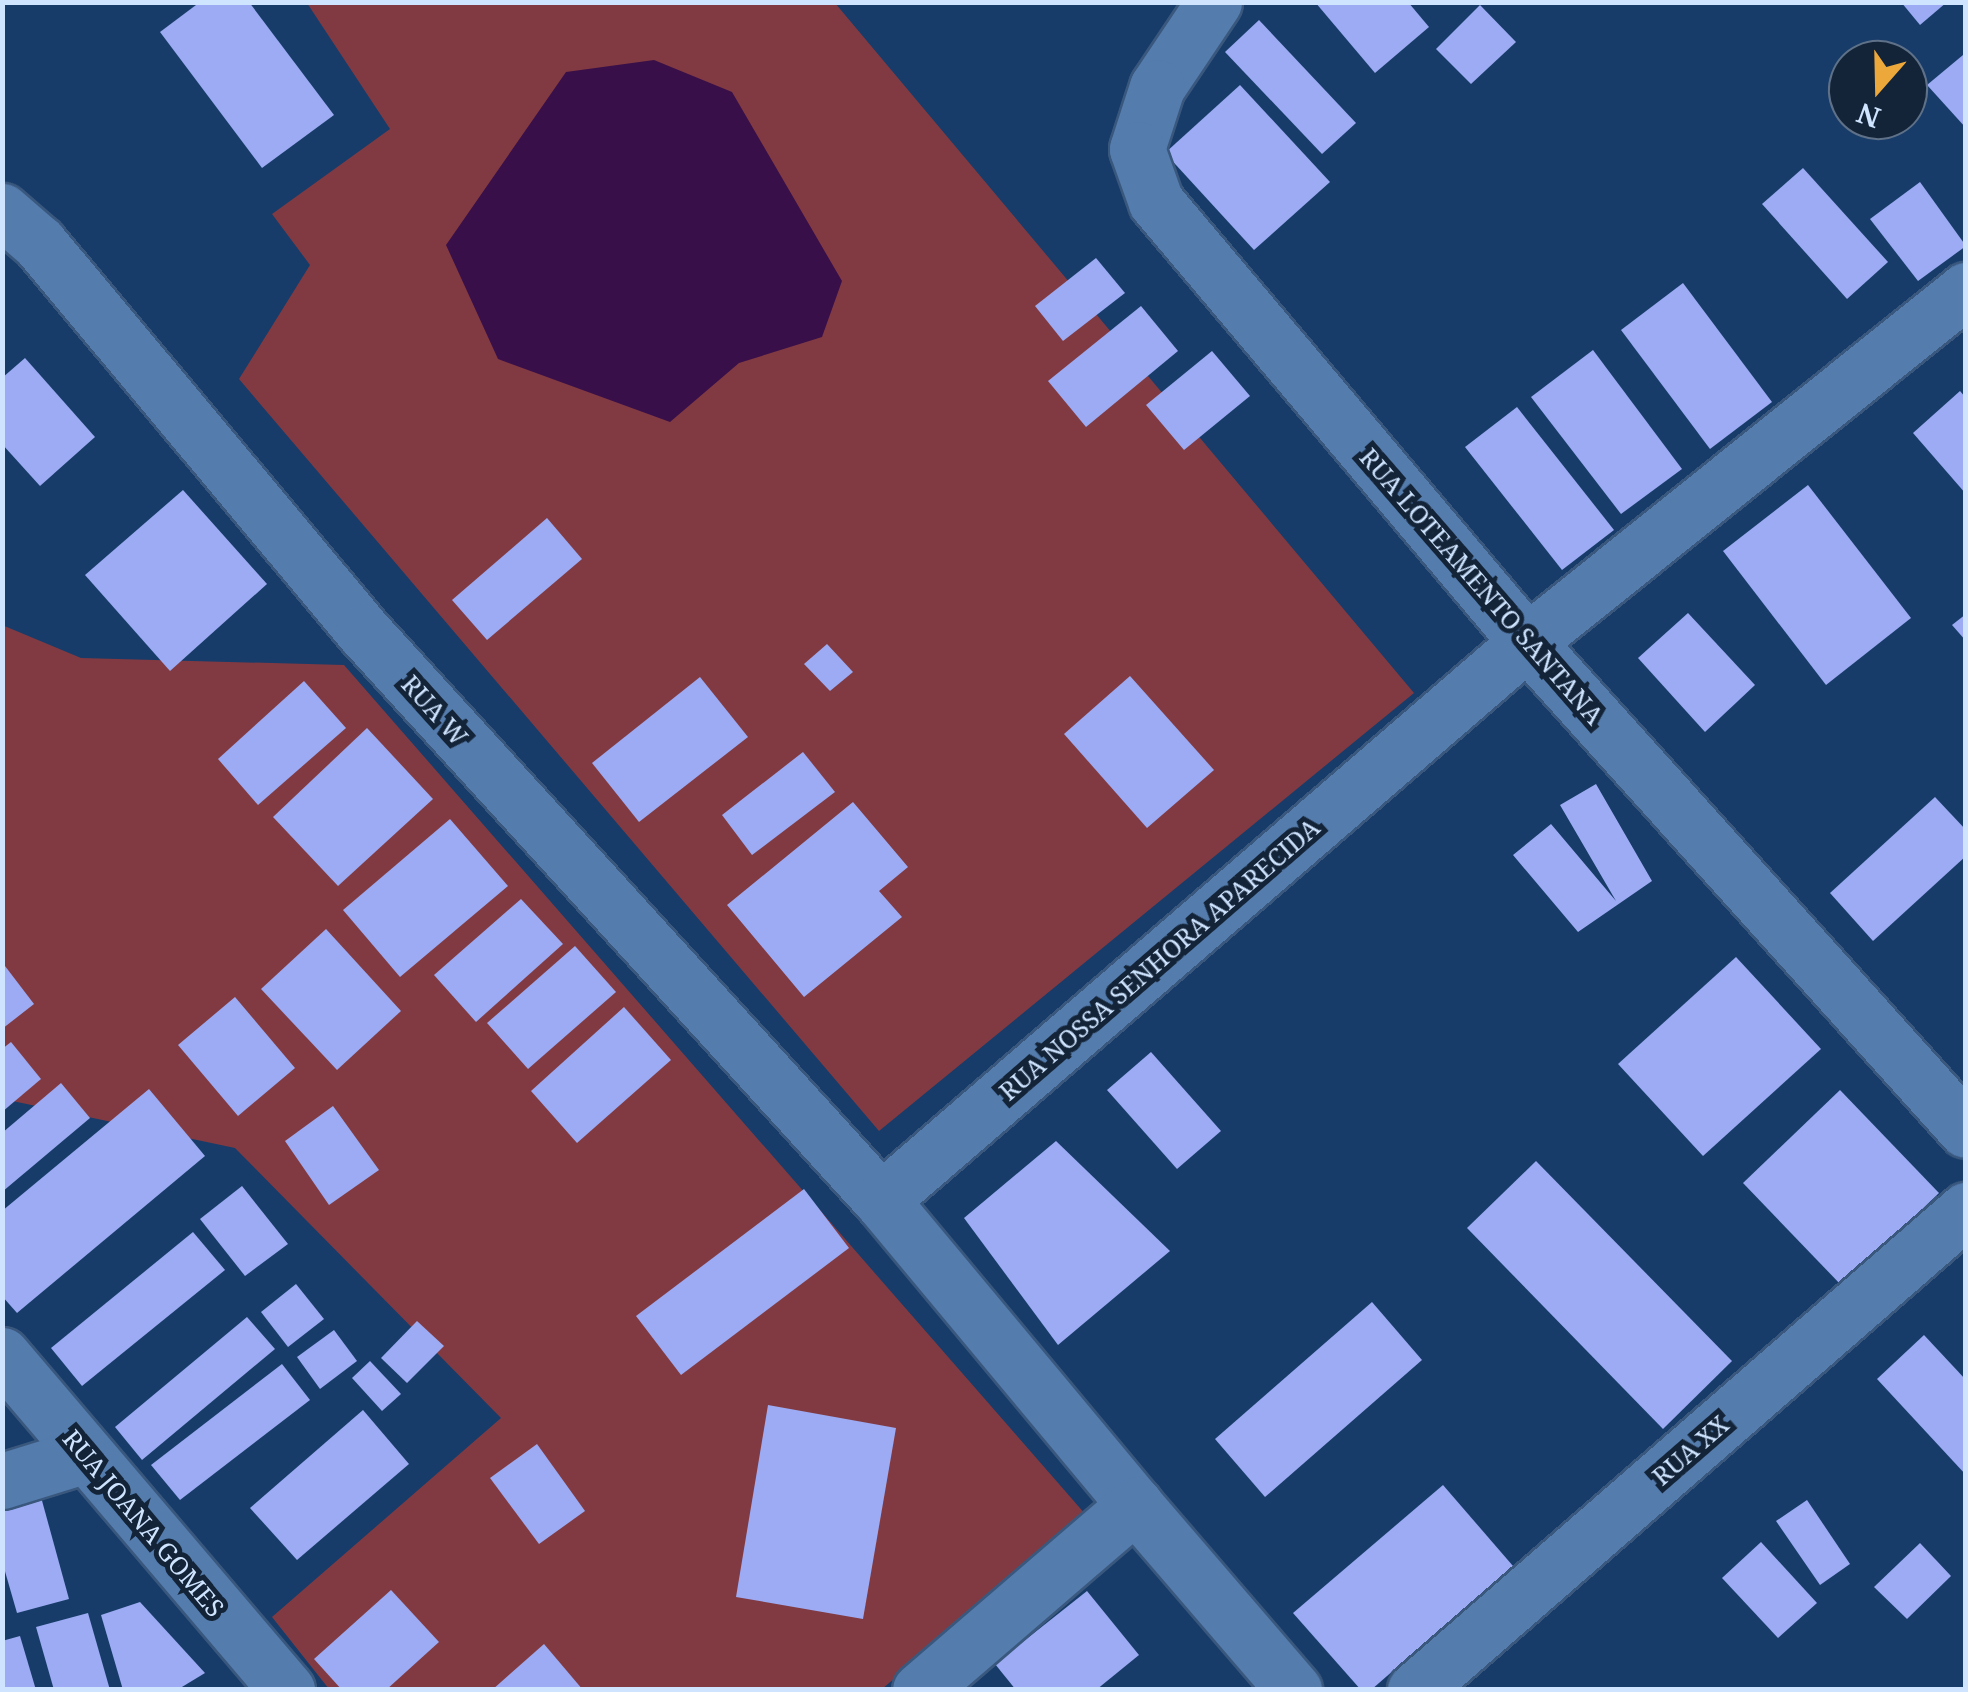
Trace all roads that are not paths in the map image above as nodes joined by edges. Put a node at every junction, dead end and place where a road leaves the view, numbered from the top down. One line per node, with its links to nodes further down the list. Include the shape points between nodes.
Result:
1 (1214, 2): 4 (street, RUA LOTEAMENTO SANTANA, via 1157,87 1137,149 1156,202)
2 (2, 211): 6 (street, RUA W, via 39,243 363,631)
3 (1958, 313): 4 (street, RUA NOSSA SENHORA APARECIDA)
4 (1526, 642): 5 (street, RUA LOTEAMENTO SANTANA); 6 (street, RUA NOSSA SENHORA APARECIDA)
5 (1966, 1130)
6 (881, 1200): 11 (street)
7 (1966, 1210): 15 (street, RUA XX)
8 (2, 1355): 9 (street, RUA JOANA GOMES)
9 (86, 1455): 10 (street); 12 (street, RUA JOANA GOMES)
10 (2, 1481)
11 (1135, 1505): 13 (street); 14 (street)
12 (286, 1690)
13 (920, 1690)
14 (1294, 1690)
15 (1416, 1690)

